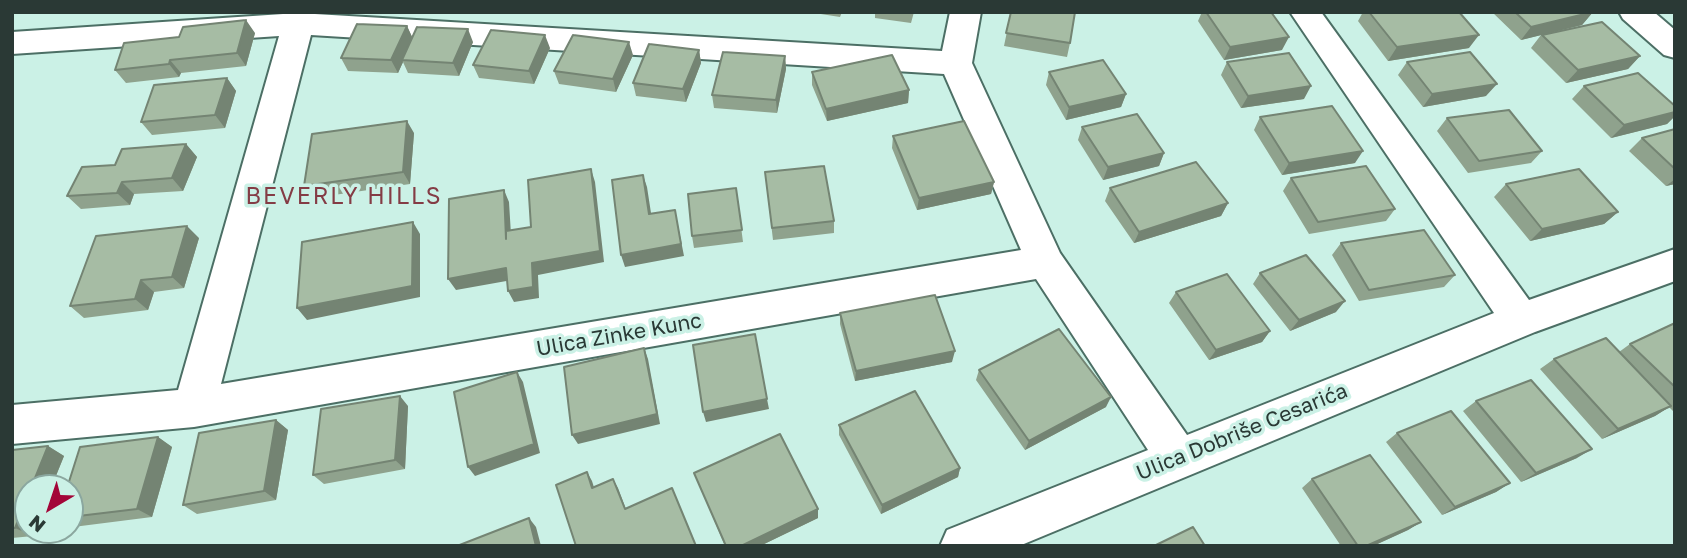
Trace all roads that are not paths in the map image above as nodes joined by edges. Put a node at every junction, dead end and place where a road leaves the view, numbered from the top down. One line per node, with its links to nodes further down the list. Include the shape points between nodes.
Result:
1 (966, 12): 7 (street)
2 (1305, 12): 10 (street)
3 (1634, 12): 6 (street)
4 (298, 24): 5 (street); 7 (street); 11 (street)
5 (12, 43)
6 (1675, 47)
7 (956, 63): 8 (street)
8 (1045, 262): 11 (street, Ulica Zinke Kunc); 13 (street)
9 (1675, 265): 10 (street, Ulica Dobriše Cesarića)
10 (1521, 320): 13 (street, Ulica Dobriše Cesarića)
11 (194, 408): 12 (street, Ulica Zinke Kunc)
12 (12, 425)
13 (1177, 457): 14 (street, Ulica Dobriše Cesarića)
14 (963, 546)

